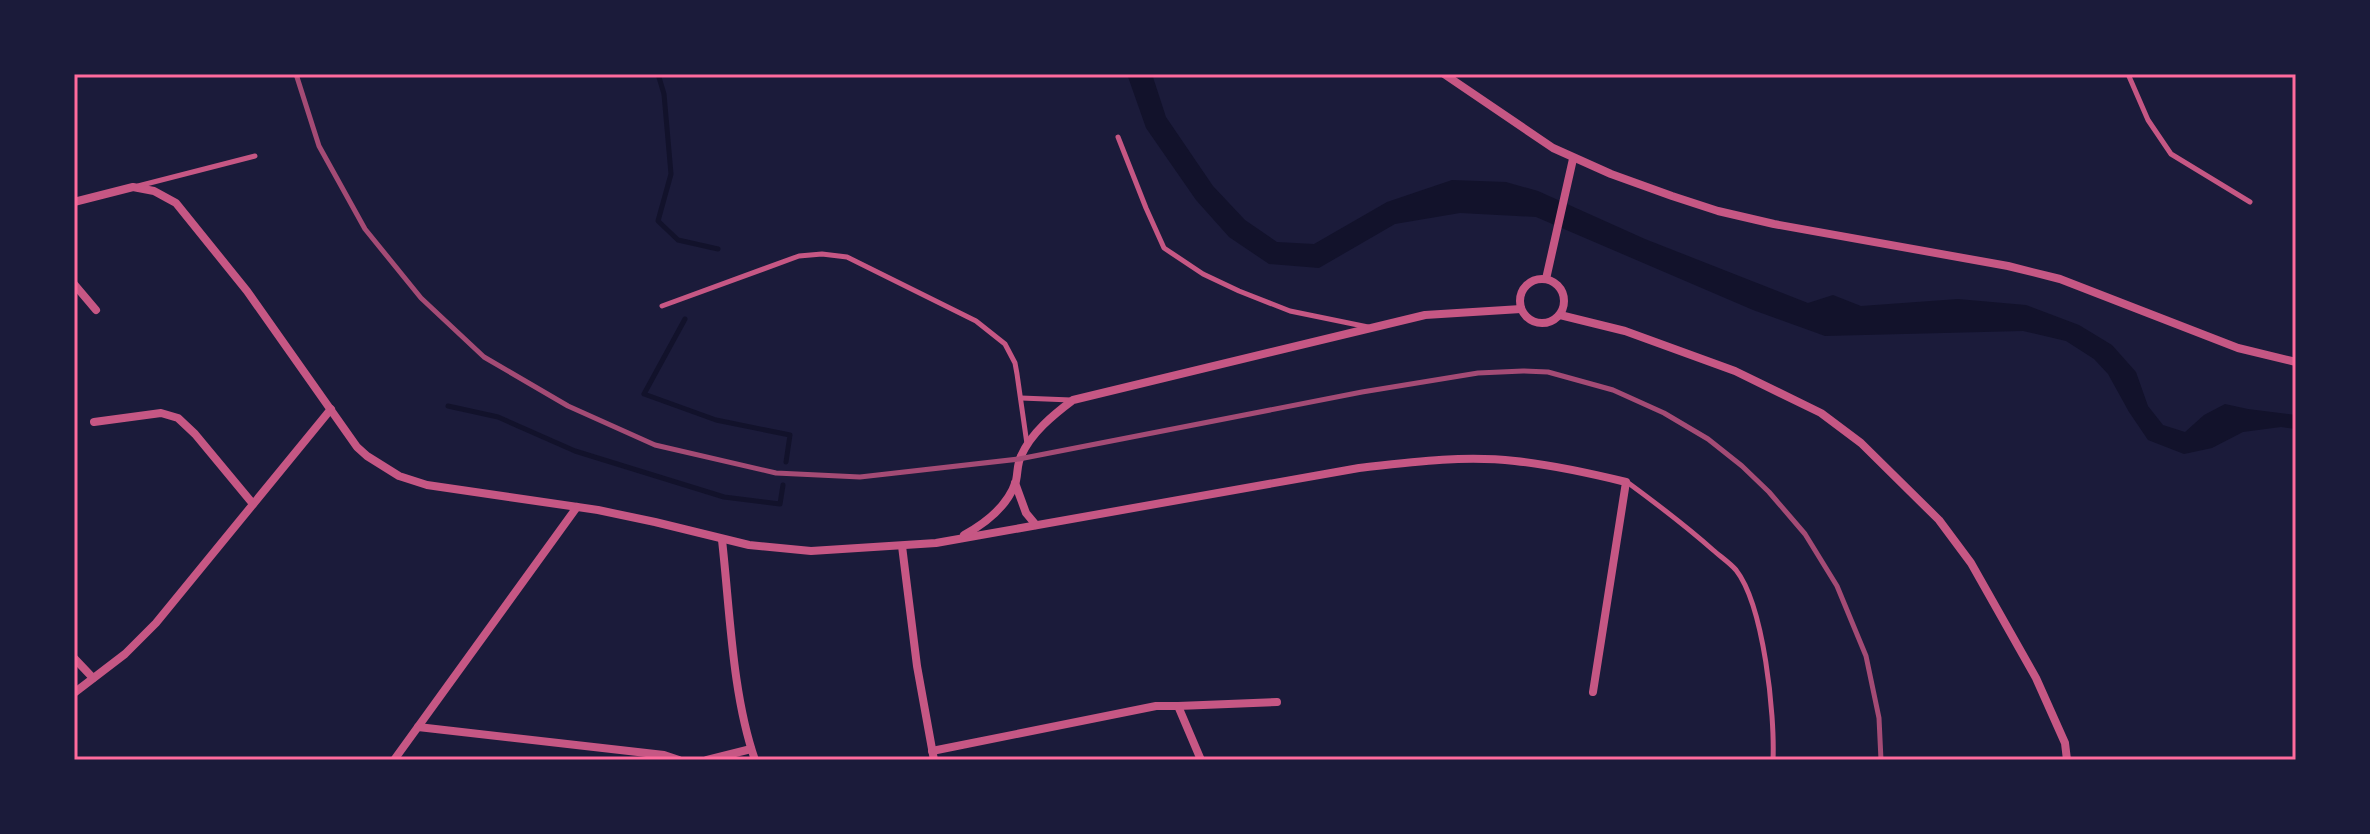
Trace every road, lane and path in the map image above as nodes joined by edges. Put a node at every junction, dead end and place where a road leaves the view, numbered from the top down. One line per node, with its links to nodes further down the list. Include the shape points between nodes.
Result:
1 (2128, 74): 8 (lane, via 2148,120 2171,154)
2 (1448, 75): 5 (street)
3 (1118, 137): 15 (lane, via 1164,248 1203,274 1290,311)
4 (255, 156): 6 (lane)
5 (1573, 159): 9 (street); 16 (street, via 1746,218 2060,279 2238,348)
6 (133, 187): 7 (street); 19 (street, via 165,196 187,215)
7 (74, 202)
8 (2250, 202)
9 (1546, 279): 12 (street, via 1528,283 1519,300); 14 (street, via 1561,289)
10 (74, 284): 13 (street)
11 (662, 306): 17 (lane, via 790,259 847,257 987,327 1015,363)
12 (1521, 309): 14 (street, via 1534,323); 15 (street, via 1425,315)
13 (96, 310)
14 (1560, 315): 45 (street, via 1625,331 1735,371 1810,407 1861,443 1939,520 1971,563 2036,678 2065,743)
15 (1373, 328): 18 (street)
16 (2296, 362)
17 (1021, 398): 18 (lane); 21 (lane)
18 (1073, 400): 21 (street)
19 (331, 409): 24 (street); 25 (street, via 357,447 399,476 427,485)
20 (94, 422): 24 (street, via 161,413 178,418)
21 (1027, 445): 22 (street)
22 (1015, 482): 26 (street); 27 (street, via 1002,505)
23 (1626, 482): 26 (street, via 1514,461 1422,461); 32 (street); 44 (lane, via 1736,570 1748,593 1763,652)
24 (253, 504): 31 (street, via 156,623)
25 (577, 507): 28 (street); 36 (street)
26 (1036, 525): 27 (street)
27 (960, 538): 29 (street)
28 (722, 540): 29 (street, via 811,551); 37 (street)
29 (902, 546): 38 (street)
30 (74, 658): 31 (street)
31 (93, 678): 33 (street)
32 (1593, 692)
33 (74, 693)
34 (1277, 702): 35 (street)
35 (1178, 706): 38 (street, via 1156,706); 43 (street)
36 (418, 727): 39 (street); 40 (street)
37 (751, 749): 41 (street); 42 (street)
38 (933, 755)
39 (394, 760)
40 (679, 760)
41 (707, 760)
42 (755, 760)
43 (1201, 760)
44 (1773, 760)
45 (2067, 760)

